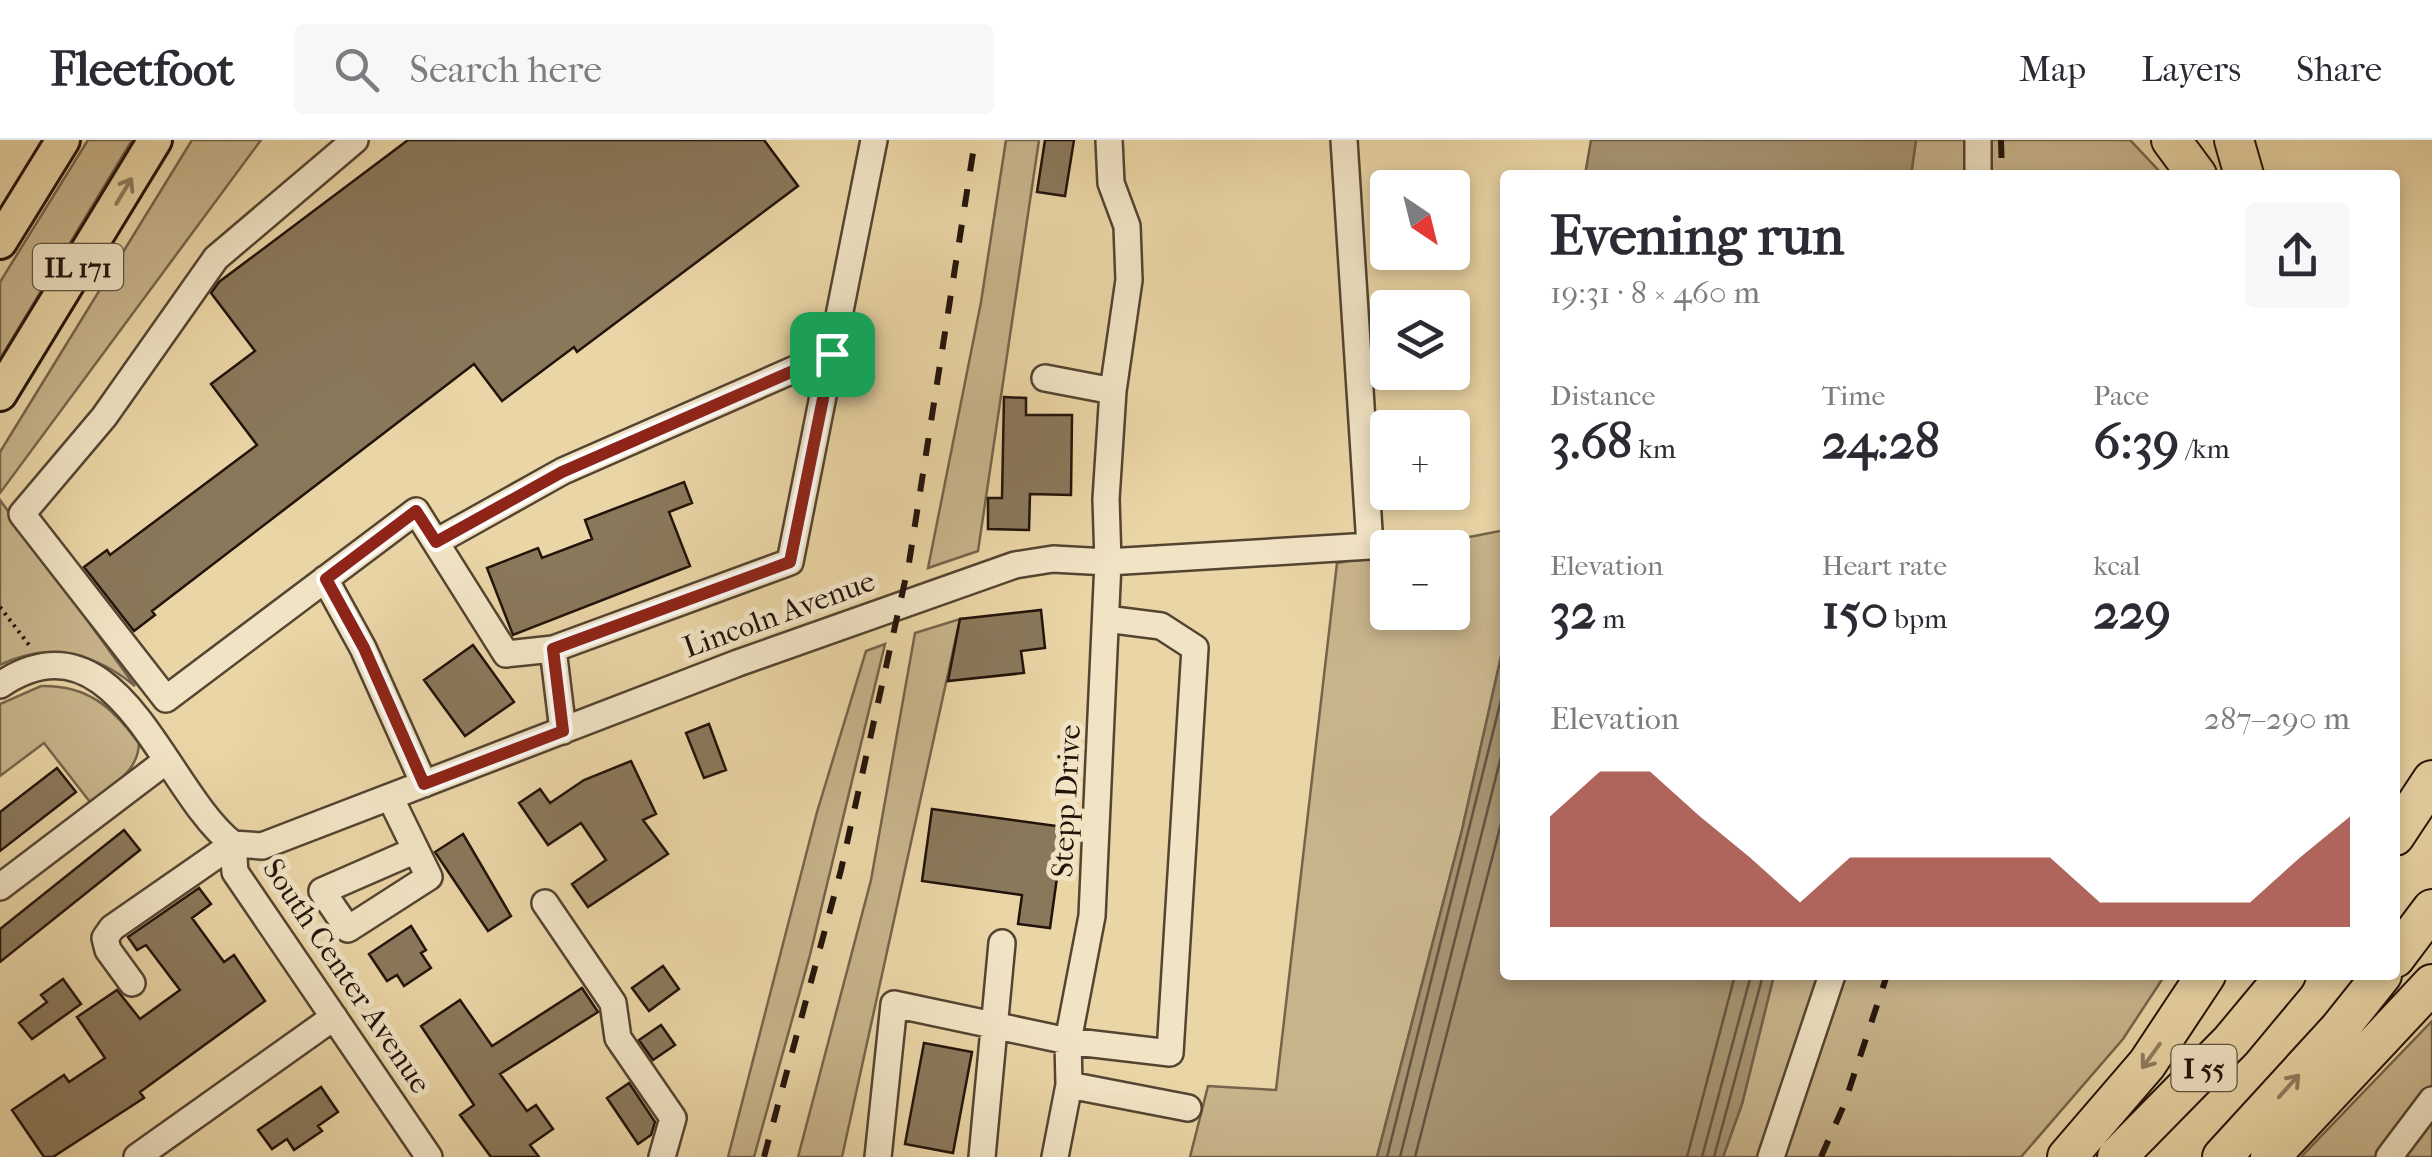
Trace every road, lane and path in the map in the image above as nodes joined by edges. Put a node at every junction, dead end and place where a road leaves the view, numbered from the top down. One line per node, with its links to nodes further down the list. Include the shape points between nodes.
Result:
1 (63, 140): 13 (main road, IL 171)
2 (155, 140): 17 (main road, IL 171, one-way to 2)
3 (355, 140): 20 (street, via 216,258 104,417 22,514 166,698)
4 (874, 140): 14 (street)
5 (1110, 140): 16 (street, Stepp Drive, via 1130,280)
6 (1344, 140): 19 (street, Lincoln Avenue, via 1370,546)
7 (1978, 140): 10 (street)
8 (2171, 140): 11 (highway)
9 (2234, 140): 12 (highway)
10 (1978, 170)
11 (2193, 170)
12 (2243, 170)
13 (0, 242)
14 (832, 354): 18 (street, via 562,472); 23 (street, via 790,562)
15 (1045, 378): 16 (street)
16 (1114, 391): 19 (street, Stepp Drive)
17 (0, 394)
18 (436, 542): 20 (street, via 416,511); 23 (street, via 506,654)
19 (1108, 562): 22 (street, Stepp Drive); 26 (street, Lincoln Avenue, via 1052,559 976,576)
20 (326, 579): 29 (street)
21 (0, 607): 24 (path)
22 (1106, 619): 47 (street, Stepp Drive, via 1092,916); 47 (street, via 1161,626 1194,648 1170,1053)
23 (553, 649): 26 (street)
24 (35, 652)
25 (0, 685): 27 (street, South Center Avenue, via 38,668 83,670 121,698)
26 (563, 731): 29 (street, Lincoln Avenue)
27 (166, 761): 32 (street, South Center Avenue, via 210,826); 34 (street)
28 (2432, 780): 31 (highway)
29 (424, 784): 30 (street, Lincoln Avenue)
30 (390, 796): 32 (street, Lincoln Avenue, via 262,846); 33 (street)
31 (2400, 828)
32 (233, 844): 43 (street, via 112,928 105,938 108,950); 45 (street, South Center Avenue, via 236,872)
33 (416, 850)
34 (0, 888)
35 (545, 903): 53 (street, via 613,1003 618,1038 673,1118)
36 (2432, 910): 38 (highway)
37 (1002, 943): 46 (street)
38 (2400, 952)
39 (1830, 980): 57 (street)
40 (2203, 980): 58 (highway, one-way to 58, via 2147,1064)
41 (2282, 980): 59 (highway, I 55)
42 (2378, 980): 60 (highway, I 55, one-way to 42)
43 (132, 983)
44 (2432, 984): 61 (highway)
45 (334, 1017): 51 (street); 52 (street, South Center Avenue)
46 (993, 1026): 47 (street); 54 (street, via 894,1004); 55 (street)
47 (1068, 1040): 48 (street, Stepp Drive)
48 (1069, 1085): 50 (street); 56 (street, Stepp Drive)
49 (2432, 1100): 62 (street)
50 (1188, 1108)
51 (137, 1157)
52 (429, 1157)
53 (662, 1157)
54 (878, 1157)
55 (982, 1157)
56 (1055, 1157)
57 (1770, 1157)
58 (2067, 1157)
59 (2116, 1157)
60 (2222, 1157)
61 (2270, 1157)
62 (2389, 1157)

